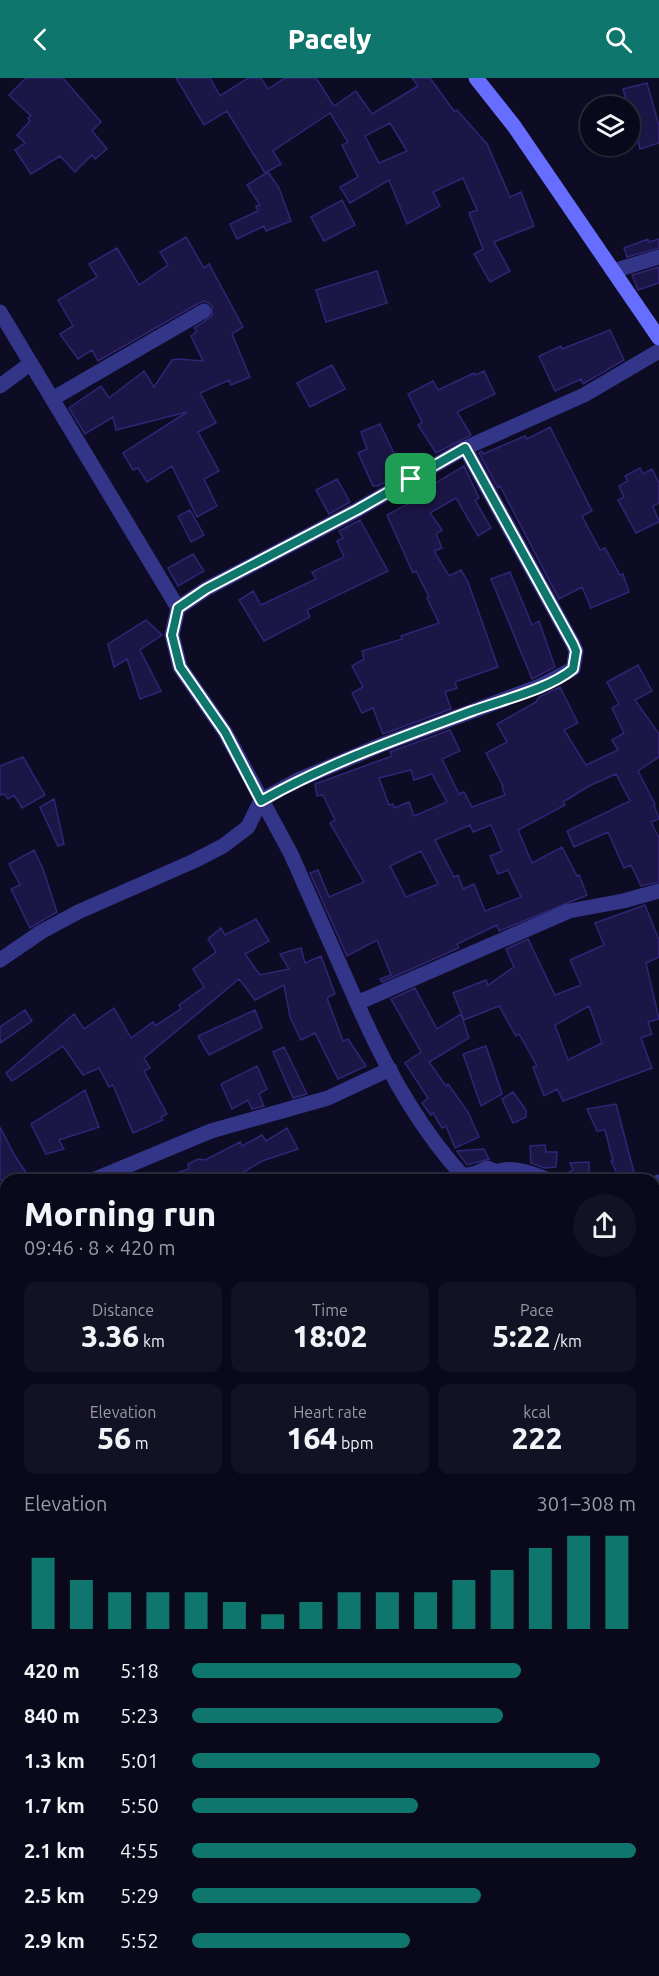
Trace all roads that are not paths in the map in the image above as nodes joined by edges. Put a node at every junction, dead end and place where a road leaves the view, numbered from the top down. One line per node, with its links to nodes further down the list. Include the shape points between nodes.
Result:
1 (476, 78): 3 (street, via 514,126)
2 (659, 257): 3 (street)
3 (613, 271): 6 (street)
4 (204, 311): 10 (street)
5 (0, 312): 8 (street)
6 (659, 338)
7 (659, 351): 11 (street, via 585,395)
8 (31, 363): 9 (street); 10 (street)
9 (0, 386)
10 (52, 399): 12 (street)
11 (465, 448): 12 (street); 13 (street, via 573,644 573,669 540,686 308,775)
12 (178, 608): 13 (street, via 172,635 180,667 225,732)
13 (261, 801): 15 (street, via 248,827 223,846 78,912); 16 (street, via 291,854)
14 (659, 891): 16 (street, via 570,911)
15 (0, 960)
16 (357, 1003): 17 (street)
17 (390, 1069): 18 (street, via 328,1098 212,1131); 19 (street, via 424,1130)
18 (108, 1174)
19 (461, 1174)
20 (472, 1174): 21 (street, via 487,1168)
21 (532, 1174)

